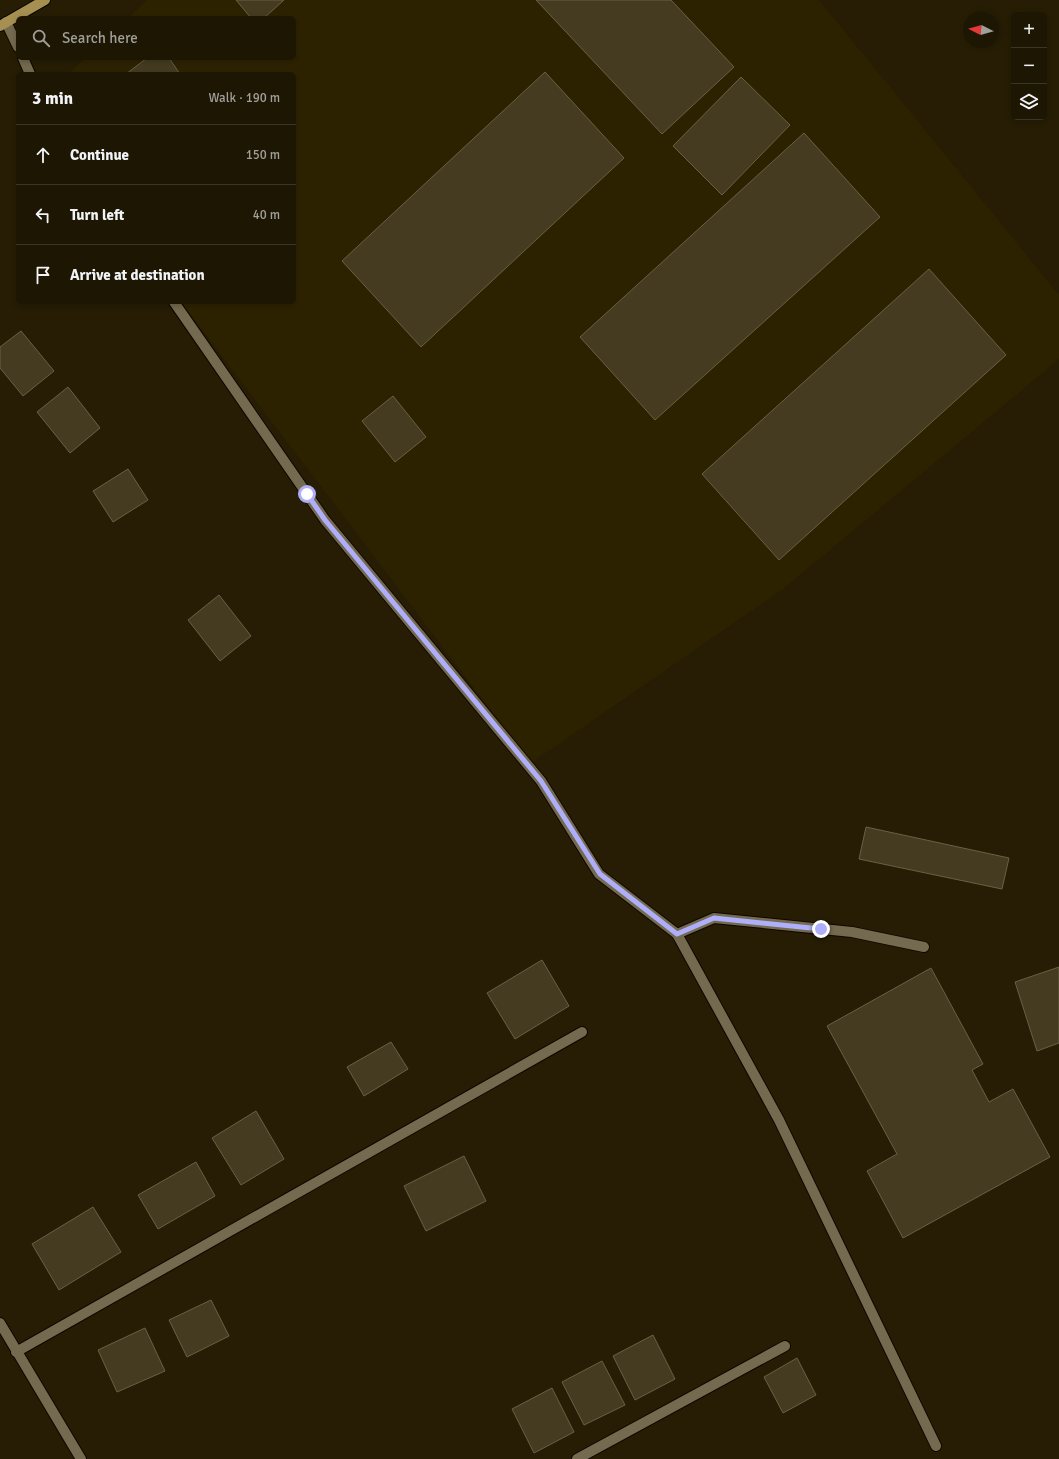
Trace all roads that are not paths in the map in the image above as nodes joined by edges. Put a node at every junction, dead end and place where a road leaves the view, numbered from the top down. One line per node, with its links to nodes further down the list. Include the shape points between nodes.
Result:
1 (45, 0): 2 (main road)
2 (17, 16)
3 (16, 17): 4 (main road)
4 (3, 24): 5 (street)
5 (16, 44)
6 (24, 60): 7 (street)
7 (29, 72)
8 (175, 304): 9 (street, via 325,520 541,781 600,874)
9 (677, 934): 10 (street, via 714,918 852,932); 15 (street, via 779,1120)
10 (924, 947)
11 (582, 1032): 14 (street)
12 (0, 1323): 14 (street)
13 (785, 1346): 17 (street)
14 (16, 1352): 16 (street)
15 (936, 1446)
16 (81, 1459)
17 (577, 1459)

